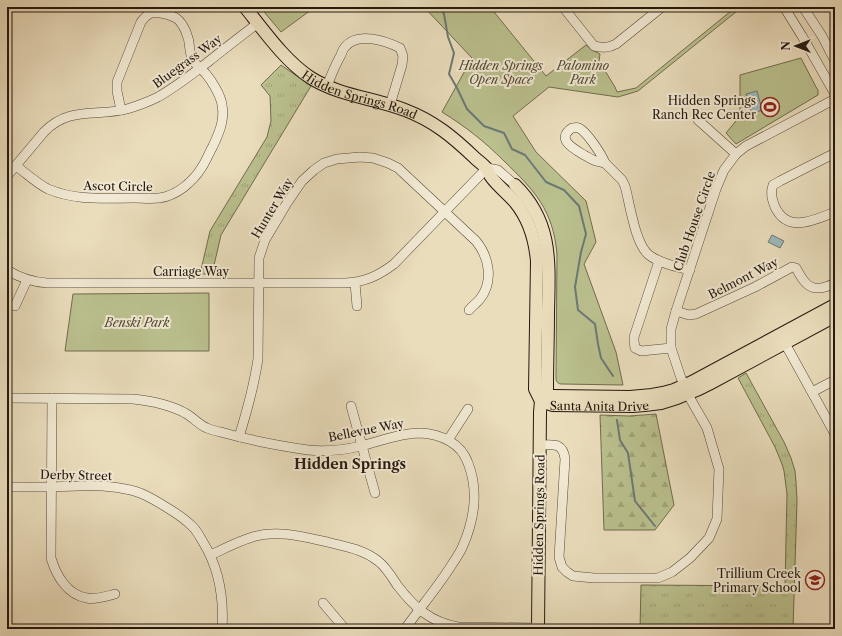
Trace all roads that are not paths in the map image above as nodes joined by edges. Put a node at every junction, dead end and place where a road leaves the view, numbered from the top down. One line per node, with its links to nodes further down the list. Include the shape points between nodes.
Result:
1 (11, 7): 7 (street)
2 (245, 7): 8 (main road, Hidden Springs Road)
3 (563, 7): 4 (street, via 594,46 602,48 616,44)
4 (662, 7)
5 (784, 7): 12 (street)
6 (803, 7): 9 (street)
7 (7, 10)
8 (258, 23): 10 (street, Bluegrass Way); 11 (main road, Hidden Springs Road, via 293,64)
9 (835, 61)
10 (200, 68): 15 (street, Bluegrass Way, via 157,98); 15 (street, Ascot Circle, via 190,54 189,39 180,20 159,13 149,14 141,22 118,78 117,91); 20 (street, Ascot Circle, via 220,96 223,116 218,136 202,167 188,184 174,193 159,198 74,197 47,188)
11 (327, 86): 14 (main road, Hidden Springs Road, via 349,95); 14 (street, via 345,46 352,41 368,38 393,44 400,48 403,56)
12 (834, 89)
13 (835, 99): 18 (street, Club House Circle, via 758,139)
14 (390, 105): 21 (main road, Hidden Springs Road, via 418,116 447,132)
15 (121, 110): 20 (street, Bluegrass Way, via 74,115 56,122 44,132)
16 (698, 120): 18 (street)
17 (835, 153): 25 (street, via 773,185 771,194 777,210 789,222 813,221)
18 (736, 154): 28 (street, Club House Circle, via 724,170 716,189)
19 (605, 163): 19 (street, via 583,131 577,128 567,131 565,137 571,147 595,161); 26 (street, via 625,186 637,236 643,249)
20 (16, 166): 22 (street, Bluegrass Way)
21 (487, 168): 23 (street, Hidden Springs Road, via 498,170); 24 (street, Carriage Way); 46 (main road, Hidden Springs Road, via 491,178 521,211 534,240 537,261 535,389)
22 (7, 176)
23 (515, 186): 46 (main road, Hidden Springs Road, via 535,211 547,246 547,389)
24 (445, 212): 30 (street, Hunter Way, via 405,174 388,163 360,156 324,163 302,181 265,240 259,258); 31 (street, Carriage Way, via 387,269 364,281); 36 (street, Hunter Way, via 476,241 487,261 487,287)
25 (835, 212)
26 (659, 261): 28 (street); 40 (street, via 634,341 636,348 641,351)
27 (7, 270): 29 (street, Carriage Way)
28 (690, 270): 37 (street, Club House Circle)
29 (27, 280): 30 (street, Carriage Way, via 65,283); 34 (street)
30 (258, 283): 31 (street, Carriage Way); 50 (street, Hunter Way, via 258,359)
31 (354, 283): 35 (street)
32 (835, 283): 37 (street, Belmont Way, via 820,288 810,287 792,266 755,287 696,314)
33 (835, 305): 39 (main road, Santa Anita Drive)
34 (15, 306)
35 (356, 306)
36 (469, 310)
37 (676, 311): 40 (street, Club House Circle, via 671,329)
38 (835, 316): 39 (main road, Santa Anita Drive)
39 (783, 339): 42 (main road, Santa Anita Drive, via 701,378); 43 (street)
40 (671, 348): 42 (street, Club House Circle)
41 (835, 380): 43 (street)
42 (686, 390): 46 (main road, Santa Anita Drive, via 630,397 553,396); 52 (street, Club House Circle, via 707,428 719,469 717,519 709,538 690,558 672,572 658,578 573,576 562,567 559,557 564,452 557,445)
43 (812, 392): 49 (street)
44 (7, 398): 45 (street, Bellevue Way)
45 (52, 398): 50 (street, Bellevue Way, via 148,401 172,407 207,428); 55 (street)
46 (541, 401): 52 (main road, Hidden Springs Road)
47 (351, 406): 53 (street)
48 (468, 408): 51 (street)
49 (835, 434)
50 (240, 437): 53 (street, Bellevue Way, via 317,451)
51 (448, 440): 53 (street, Bellevue Way, via 429,434 412,433); 60 (street, Bellevue Way, via 466,457 473,479 474,507 462,549)
52 (540, 445): 64 (main road, Hidden Springs Road)
53 (362, 446): 56 (street)
54 (7, 487): 55 (street, Derby Street)
55 (51, 487): 57 (street, Derby Street, via 99,485 140,493 175,512 194,528); 58 (street, via 51,558 62,583 69,590 87,598)
56 (375, 493)
57 (211, 555): 60 (street, via 244,540 264,535 296,535 352,548 378,561); 61 (street, Derby Street, via 220,583)
58 (115, 594)
59 (323, 602): 62 (street)
60 (420, 609): 63 (street, Bellevue Way); 64 (street, via 438,621 458,627)
61 (222, 629)
62 (345, 629)
63 (404, 629)
64 (538, 629)

